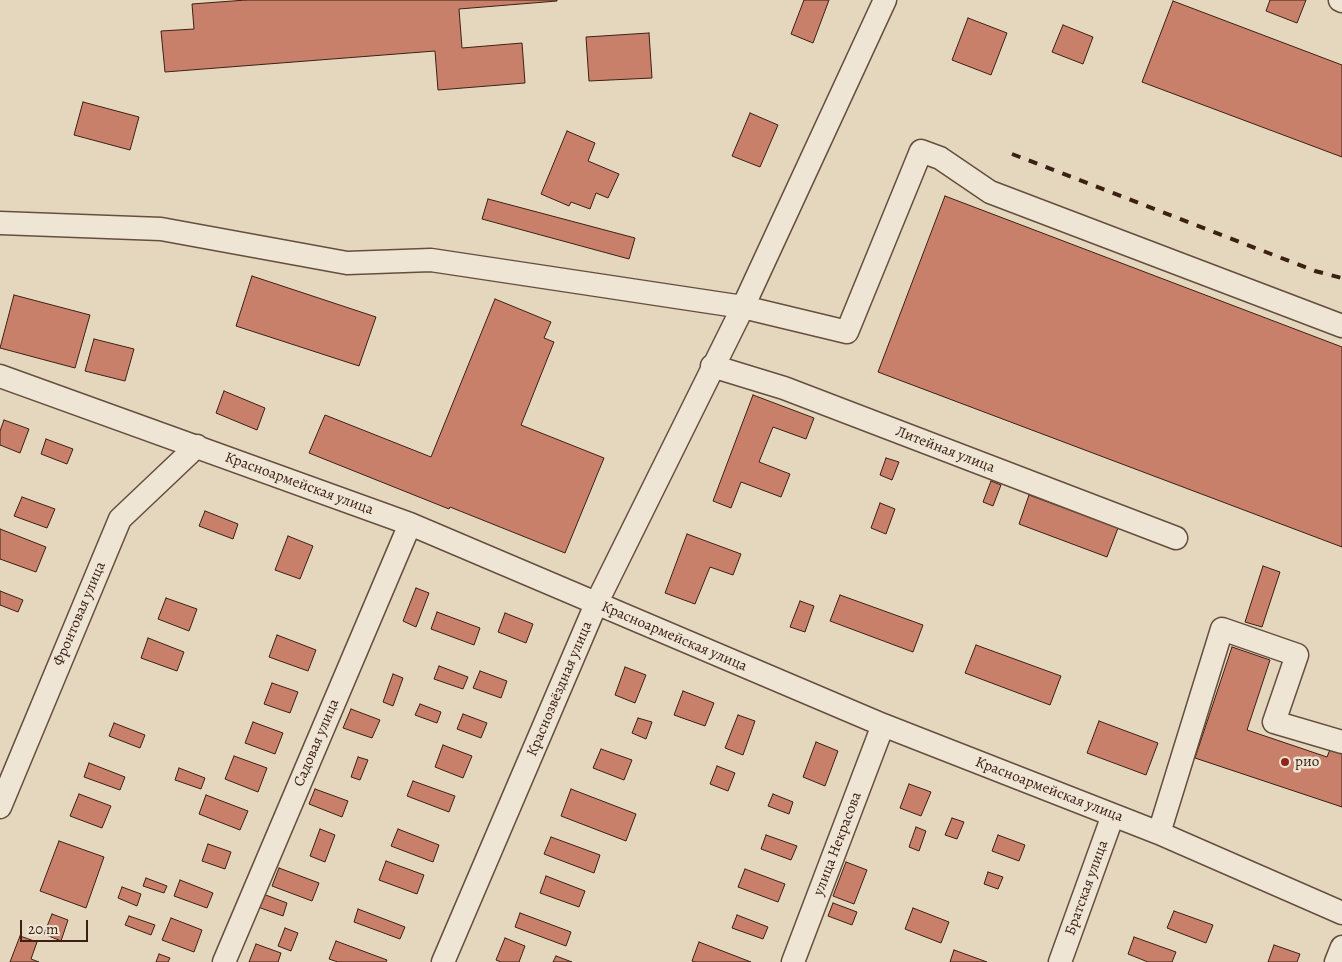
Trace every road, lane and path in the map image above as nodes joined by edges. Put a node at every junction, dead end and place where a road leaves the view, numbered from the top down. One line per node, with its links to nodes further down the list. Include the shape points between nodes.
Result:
1 (885, 0): 3 (street, Краснозвёздная улица)
2 (0, 223): 3 (street, via 161,229 347,263 431,260)
3 (743, 307): 4 (street, via 847,332 920,150 940,158 990,192); 5 (street, Краснозвёздная улица)
4 (1342, 326)
5 (712, 366): 9 (street, Литейная улица, via 784,388); 10 (street, Краснозвёздная улица)
6 (0, 376): 7 (street, Красноармейская улица)
7 (197, 446): 8 (street, Красноармейская улица); 13 (street, Фронтовая улица, via 120,519)
8 (410, 524): 10 (street, Красноармейская улица); 18 (street, Садовая улица)
9 (1176, 538)
10 (596, 604): 11 (street, Красноармейская улица); 19 (street, Краснозвёздная улица)
11 (883, 725): 14 (street, Красноармейская улица); 20 (street, улица Некрасова)
12 (1342, 742): 15 (street, via 1274,722 1298,655 1222,629)
13 (0, 807)
14 (1113, 815): 15 (street, Красноармейская улица); 21 (street, Братская улица)
15 (1159, 833): 16 (street, Красноармейская улица)
16 (1342, 913)
17 (1342, 947): 22 (street)
18 (224, 962)
19 (443, 962)
20 (793, 962)
21 (1060, 962)
22 (1336, 962)

